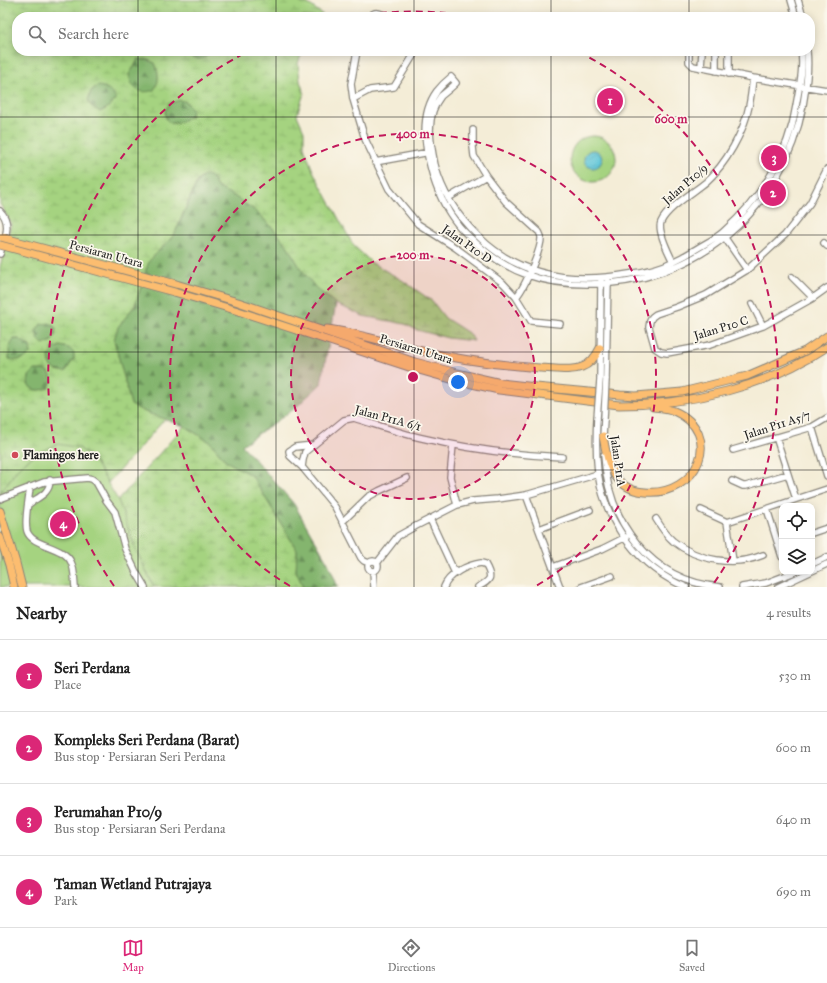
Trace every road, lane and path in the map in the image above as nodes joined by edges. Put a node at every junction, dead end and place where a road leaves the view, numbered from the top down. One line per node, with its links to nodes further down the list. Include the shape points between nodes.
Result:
1 (791, 0): 3 (street)
2 (798, 0): 4 (street)
3 (795, 12)
4 (802, 12)
5 (356, 56): 19 (street, Jalan P10 D, via 351,84)
6 (413, 56): 19 (street, via 394,87 370,90)
7 (689, 56): 13 (street, via 690,64)
8 (702, 56): 13 (street)
9 (716, 56): 14 (street)
10 (729, 56): 15 (street)
11 (801, 56): 17 (street)
12 (807, 56): 17 (street, via 807,73)
13 (701, 68): 14 (street)
14 (716, 71): 15 (street)
15 (729, 74): 16 (street)
16 (753, 78): 17 (street); 30 (street, Jalan P10/9, via 749,106 740,134 716,173 670,210 661,222 660,231)
17 (803, 87): 18 (street); 27 (street, via 800,119 777,177 741,224)
18 (827, 90)
19 (353, 99): 22 (street, Jalan P10 D)
20 (473, 130): 24 (street, via 474,156)
21 (430, 152): 21 (street, via 424,132 428,109 437,91 451,77 456,83 437,102 431,118); 22 (street); 25 (street); 32 (street, via 432,173 443,201 459,227 504,264)
22 (375, 162): 39 (street, Jalan P10 D, via 389,189 418,224 503,283)
23 (827, 169): 31 (street, Jalan P10 C, via 810,203 785,235)
24 (486, 176): 25 (street); 32 (street, via 506,202 541,236 540,246)
25 (448, 198): 32 (street, via 464,223 488,246)
26 (0, 211): 29 (street, via 8,225)
27 (723, 236): 30 (street); 31 (street); 36 (street, via 695,257 660,273)
28 (0, 240): 37 (main road, Persiaran Utara, bridge)
29 (0, 254)
30 (672, 262): 34 (street, via 643,272)
31 (747, 270): 44 (street, Jalan P10 C, via 706,295 656,314 649,327 655,348 667,353 710,345)
32 (529, 273): 35 (street); 39 (street)
33 (792, 277): 40 (street)
34 (608, 278): 35 (street); 36 (street, Jalan P11A)
35 (601, 282): 36 (street); 47 (street, Jalan P11A)
36 (608, 284): 50 (street, Jalan P11A)
37 (175, 288): 43 (main road, Persiaran Utara, via 238,302); 51 (main road, Persiaran Utara, via 454,380 535,395)
38 (827, 288): 40 (street, Jalan P10 C)
39 (516, 297): 42 (street, Jalan P10 D, via 531,321)
40 (813, 298): 44 (street, Jalan P10 C)
41 (752, 304): 44 (street)
42 (560, 324)
43 (309, 326): 45 (main road, Persiaran Utara, via 415,362 471,377 620,396 682,392 747,376 805,351); 47 (main road, via 348,332 455,358 525,367 570,370 582,368 590,363)
44 (763, 326)
45 (827, 336)
46 (827, 347): 49 (main road, Persiaran Utara)
47 (600, 348): 50 (street, Jalan P11A)
48 (827, 353): 49 (main road)
49 (810, 359): 51 (main road, Persiaran Utara, via 750,385 684,401)
50 (603, 380): 54 (street, Jalan P11A, bridge); 61 (street, Jalan P11A, bridge, via 597,418)
51 (635, 405): 54 (main road, via 672,410 681,414 697,431 700,452 690,476 679,485 665,490 648,492 632,489 618,480 612,471)
52 (827, 418): 53 (street, Jalan P11 A5/7)
53 (812, 427): 55 (street, Jalan P11 A5/7); 63 (street)
54 (603, 436): 86 (street, Jalan P11A, via 609,486)
55 (776, 437): 58 (street, Jalan P11 A5/7); 62 (street)
56 (313, 445): 57 (street, Jalan P11A 6/1, via 344,420 354,418); 60 (street, Jalan P11A 6/1, via 304,455); 60 (street, via 295,447 289,451 290,456)
57 (453, 445): 59 (street, Jalan P11A 6/1, via 524,456); 73 (street, via 450,477)
58 (732, 450)
59 (562, 457)
60 (302, 467): 80 (street, via 335,507)
61 (598, 474): 69 (street); 86 (street, Jalan P11A, via 614,520)
62 (788, 474): 66 (street, via 746,486); 71 (street)
63 (827, 476)
64 (407, 478): 80 (street, via 368,497)
65 (50, 480): 67 (street); 72 (street, via 49,490); 105 (street, via 88,478 96,482 115,512 125,549)
66 (732, 481)
67 (30, 487): 70 (street); 72 (street)
68 (827, 489): 71 (street)
69 (526, 495): 73 (street); 83 (street)
70 (0, 499)
71 (796, 499): 74 (street)
72 (29, 504): 104 (street, via 26,526 29,535 58,550 69,559 73,568)
73 (458, 505): 78 (street)
74 (767, 509): 81 (street); 87 (street)
75 (590, 510): 83 (street)
76 (701, 510): 81 (street)
77 (0, 511): 103 (main road)
78 (430, 519): 92 (street, via 398,536); 98 (street)
79 (656, 519): 90 (street, via 665,533 690,551 708,558)
80 (342, 522): 91 (street, via 361,558)
81 (726, 522): 90 (street)
82 (827, 528): 84 (street)
83 (539, 529): 95 (street)
84 (815, 532)
85 (0, 537): 102 (main road)
86 (627, 537): 95 (street); 111 (street, Jalan P11A, via 641,558 663,576); 112 (street, Jalan P11A, via 666,570 694,582)
87 (779, 547)
88 (764, 555): 90 (street, via 752,560)
89 (827, 557): 93 (street)
90 (733, 561)
91 (369, 563): 92 (street); 97 (street, via 368,567)
92 (377, 563): 97 (street, via 378,567)
93 (815, 563)
94 (827, 564): 96 (street)
95 (553, 567): 109 (street)
96 (815, 570)
97 (373, 571): 106 (street)
98 (455, 573): 107 (street); 108 (street, via 477,563 485,564 490,572 490,578)
99 (782, 575): 113 (street, via 761,584)
100 (804, 575): 114 (street)
101 (612, 576): 110 (street)
102 (14, 587)
103 (22, 587)
104 (75, 587)
105 (145, 587)
106 (374, 587)
107 (444, 587)
108 (478, 587)
109 (560, 587)
110 (581, 587)
111 (686, 587)
112 (720, 587)
113 (742, 587)
114 (778, 587)

